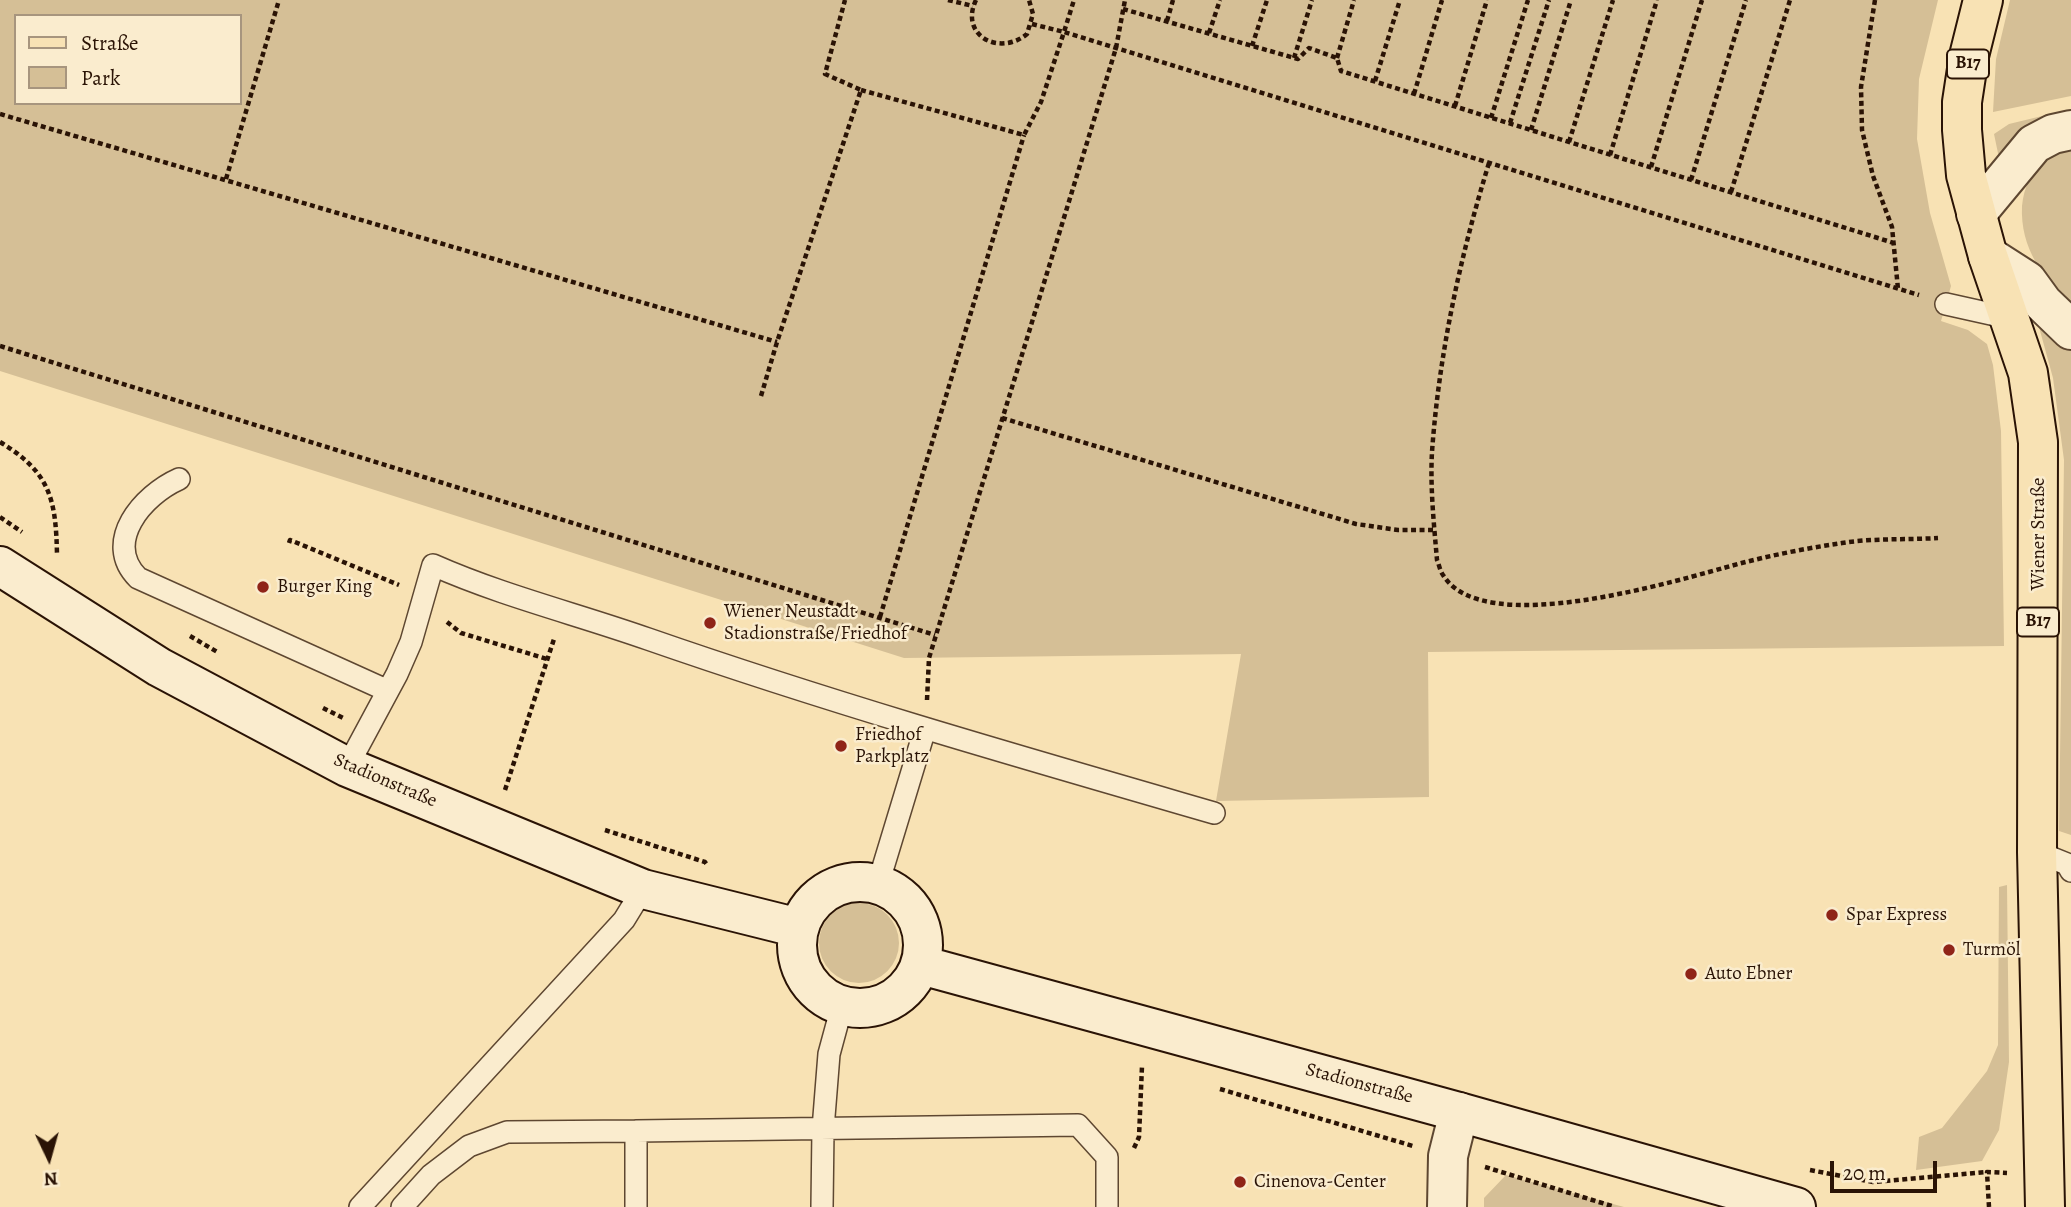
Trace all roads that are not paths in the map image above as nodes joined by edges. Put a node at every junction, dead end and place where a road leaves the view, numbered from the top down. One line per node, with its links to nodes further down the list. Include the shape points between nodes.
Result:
1 (1983, 0): 3 (main road, Wiener Straße / B17, via 1962,102 1966,175)
2 (2071, 130): 3 (street, via 2034,144)
3 (1976, 214): 4 (main road, Wiener Straße / B17)
4 (1988, 256): 6 (main road, Wiener Straße / B17); 7 (street, via 2027,281)
5 (1946, 303): 6 (lane)
6 (2009, 318): 14 (main road, Wiener Straße / B17, via 2028,373 2038,442)
7 (2071, 330)
8 (179, 478): 10 (lane, via 143,505 125,532 123,555 128,568 138,578)
9 (0, 566): 12 (street, Stadionstraße, via 159,667)
10 (386, 690): 11 (lane, via 411,642 433,565 478,585); 12 (lane)
11 (925, 729): 13 (lane); 16 (lane)
12 (347, 766): 17 (street, Stadionstraße)
13 (1214, 813)
14 (2038, 852): 15 (lane, via 2067,864); 31 (main road, Wiener Straße / B17)
15 (2071, 871)
16 (877, 884): 18 (street, via 858,882 830,890 809,908); 19 (street, via 900,896 917,916 923,939)
17 (643, 889): 18 (street, Stadionstraße); 24 (lane, via 624,920)
18 (799, 929): 20 (street, via 797,949 804,974 819,993)
19 (920, 965): 20 (street, via 911,984 891,1000 864,1008); 21 (street, Stadionstraße)
20 (842, 1006): 22 (lane, via 829,1054)
21 (1460, 1112): 29 (street, via 1448,1156); 30 (street, Stadionstraße)
22 (823, 1129): 23 (lane); 27 (lane); 28 (lane, via 1078,1125 1107,1157)
23 (636, 1131): 25 (lane, via 507,1132 469,1146 431,1175); 26 (lane)
24 (360, 1207)
25 (402, 1207)
26 (636, 1207)
27 (822, 1207)
28 (1107, 1207)
29 (1447, 1207)
30 (1796, 1207)
31 (2045, 1207)

